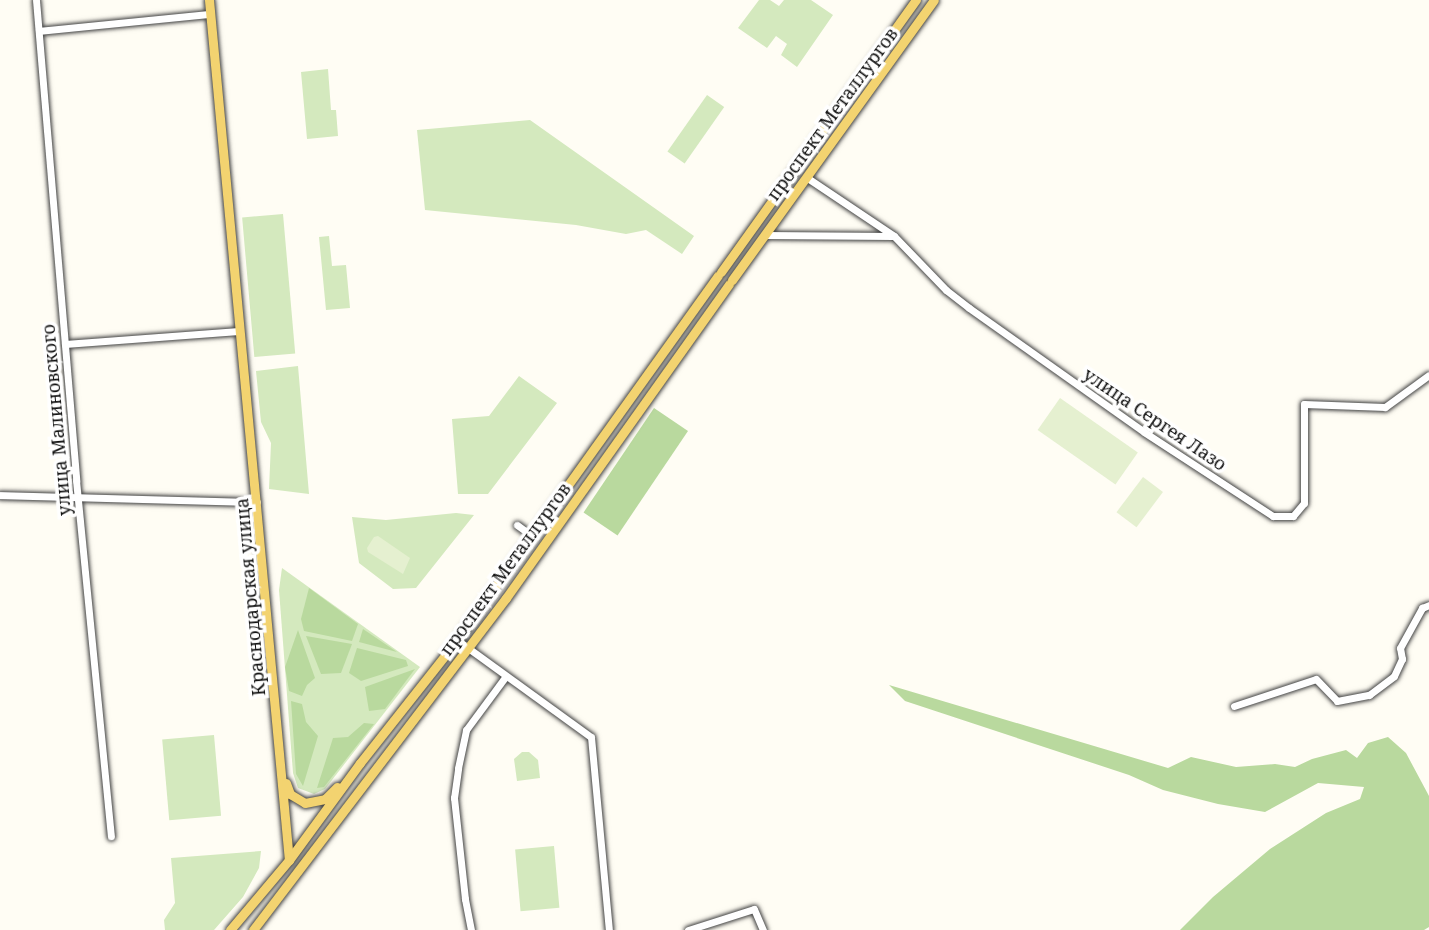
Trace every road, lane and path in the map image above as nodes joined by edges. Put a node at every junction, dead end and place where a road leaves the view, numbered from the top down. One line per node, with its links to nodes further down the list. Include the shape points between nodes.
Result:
1 (36, 0): 6 (street, улица Малиновского)
2 (209, 0): 5 (main road, Краснодарская улица)
3 (916, 0): 7 (main road, проспект Металлургов)
4 (934, 0): 8 (main road, проспект Металлургов)
5 (210, 13): 6 (street); 11 (main road, Краснодарская улица)
6 (39, 31): 12 (street, улица Малиновского)
7 (794, 171): 8 (main road); 18 (main road, проспект Металлургов)
8 (806, 177): 9 (main road, проспект Металлургов); 10 (street, улица Сергея Лазо)
9 (764, 235): 10 (street); 21 (main road, проспект Металлургов)
10 (894, 236): 13 (street, улица Сергея Лазо, via 969,309 1273,516 1293,516 1304,503 1304,404 1385,407)
11 (239, 331): 12 (street); 16 (main road, Краснодарская улица)
12 (65, 344): 15 (street, улица Малиновского)
13 (1429, 375)
14 (0, 495): 15 (street)
15 (78, 495): 16 (street); 26 (street, улица Малиновского)
16 (257, 502): 25 (main road, Краснодарская улица)
17 (517, 525): 18 (street)
18 (532, 536): 20 (main road, проспект Металлургов)
19 (1429, 605): 23 (street, via 1422,608 1400,649 1402,659 1394,676 1368,695 1337,701 1316,679)
20 (457, 640): 21 (street); 24 (main road, проспект Металлургов)
21 (469, 648): 22 (street); 28 (main road, проспект Металлургов)
22 (506, 677): 31 (street, via 466,730 458,768 455,810); 32 (street, via 591,737)
23 (1234, 706)
24 (360, 763): 25 (main road, via 325,799 314,803 296,799); 27 (main road, проспект Металлургов)
25 (283, 775): 27 (main road, Краснодарская улица)
26 (111, 836)
27 (289, 860): 28 (main road); 29 (main road, проспект Металлургов)
28 (300, 870): 30 (main road, проспект Металлургов)
29 (230, 930)
30 (253, 930)
31 (471, 930)
32 (609, 930)
33 (688, 930): 34 (street, via 754,909)
34 (763, 930)

